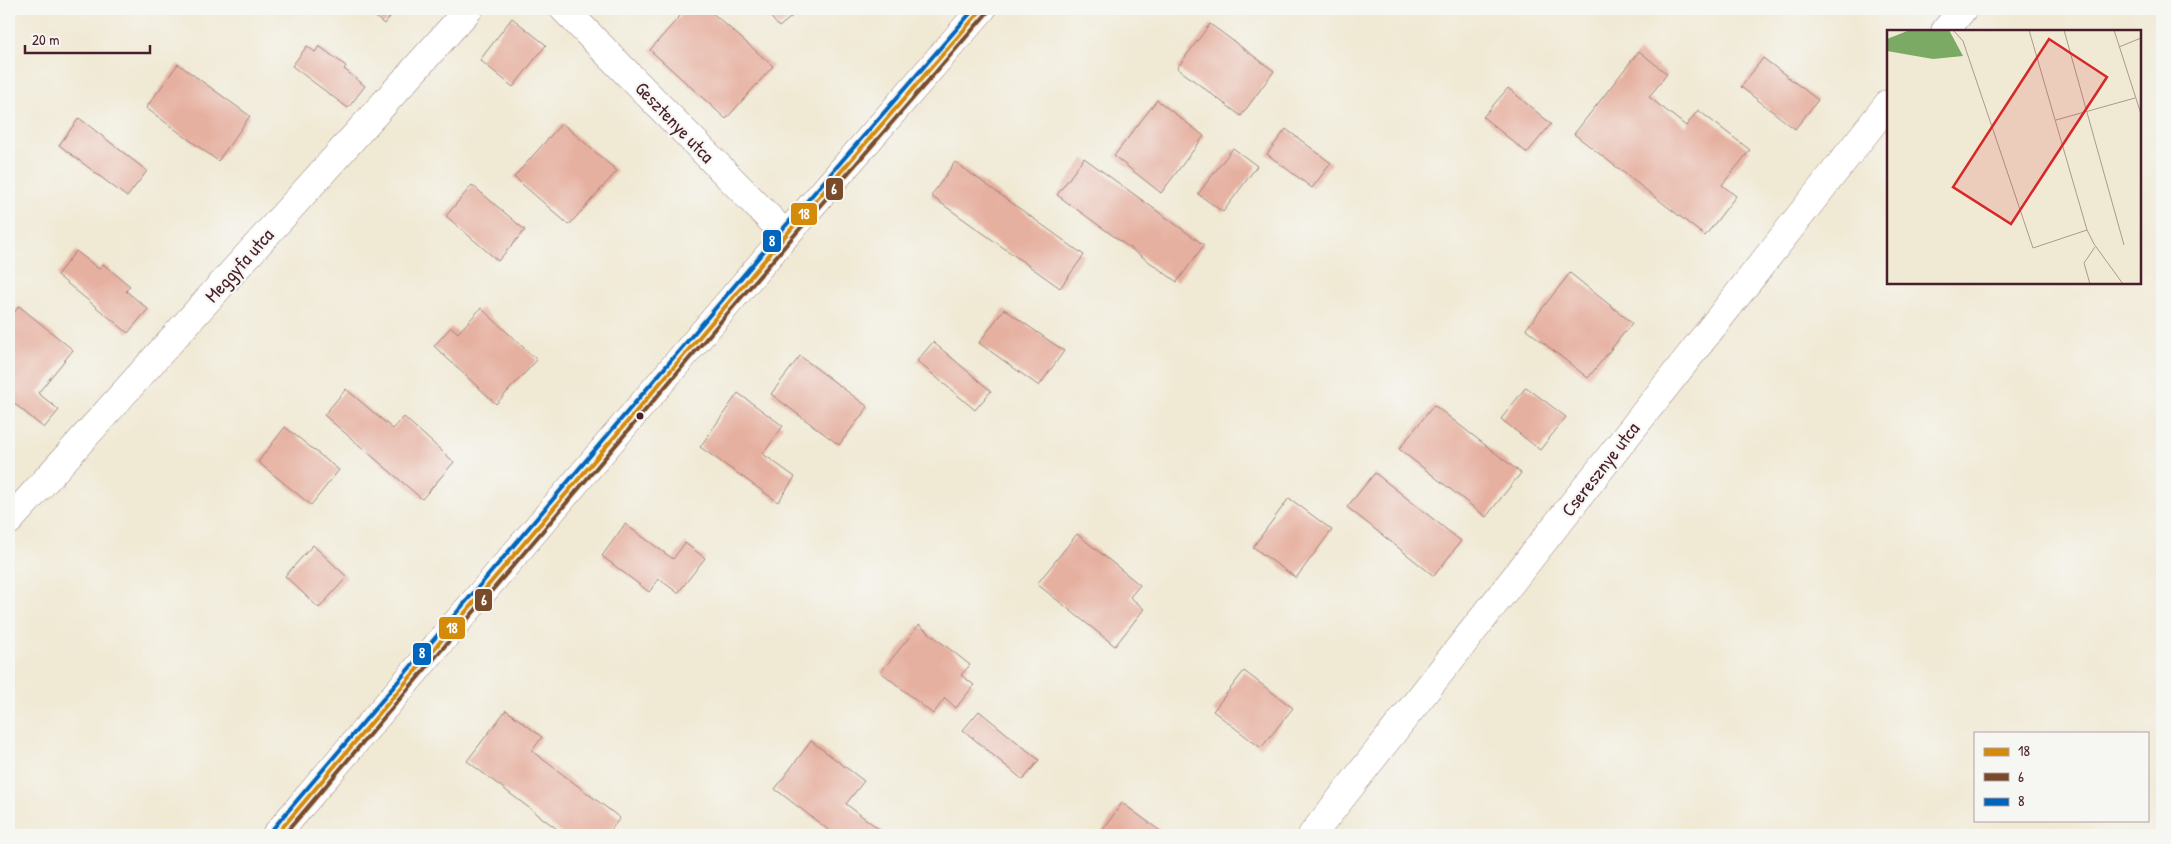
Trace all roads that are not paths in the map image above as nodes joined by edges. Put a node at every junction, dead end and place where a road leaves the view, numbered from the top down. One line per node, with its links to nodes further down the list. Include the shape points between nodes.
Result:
1 (469, 9): 8 (street, Meggyfa utca)
2 (564, 9): 7 (street, Gesztenye utca)
3 (982, 9): 7 (street)
4 (1963, 9): 5 (street)
5 (1947, 30)
6 (1887, 105): 10 (street, Cseresznye utca)
7 (786, 235): 9 (street)
8 (9, 521)
9 (276, 835)
10 (1312, 835)

